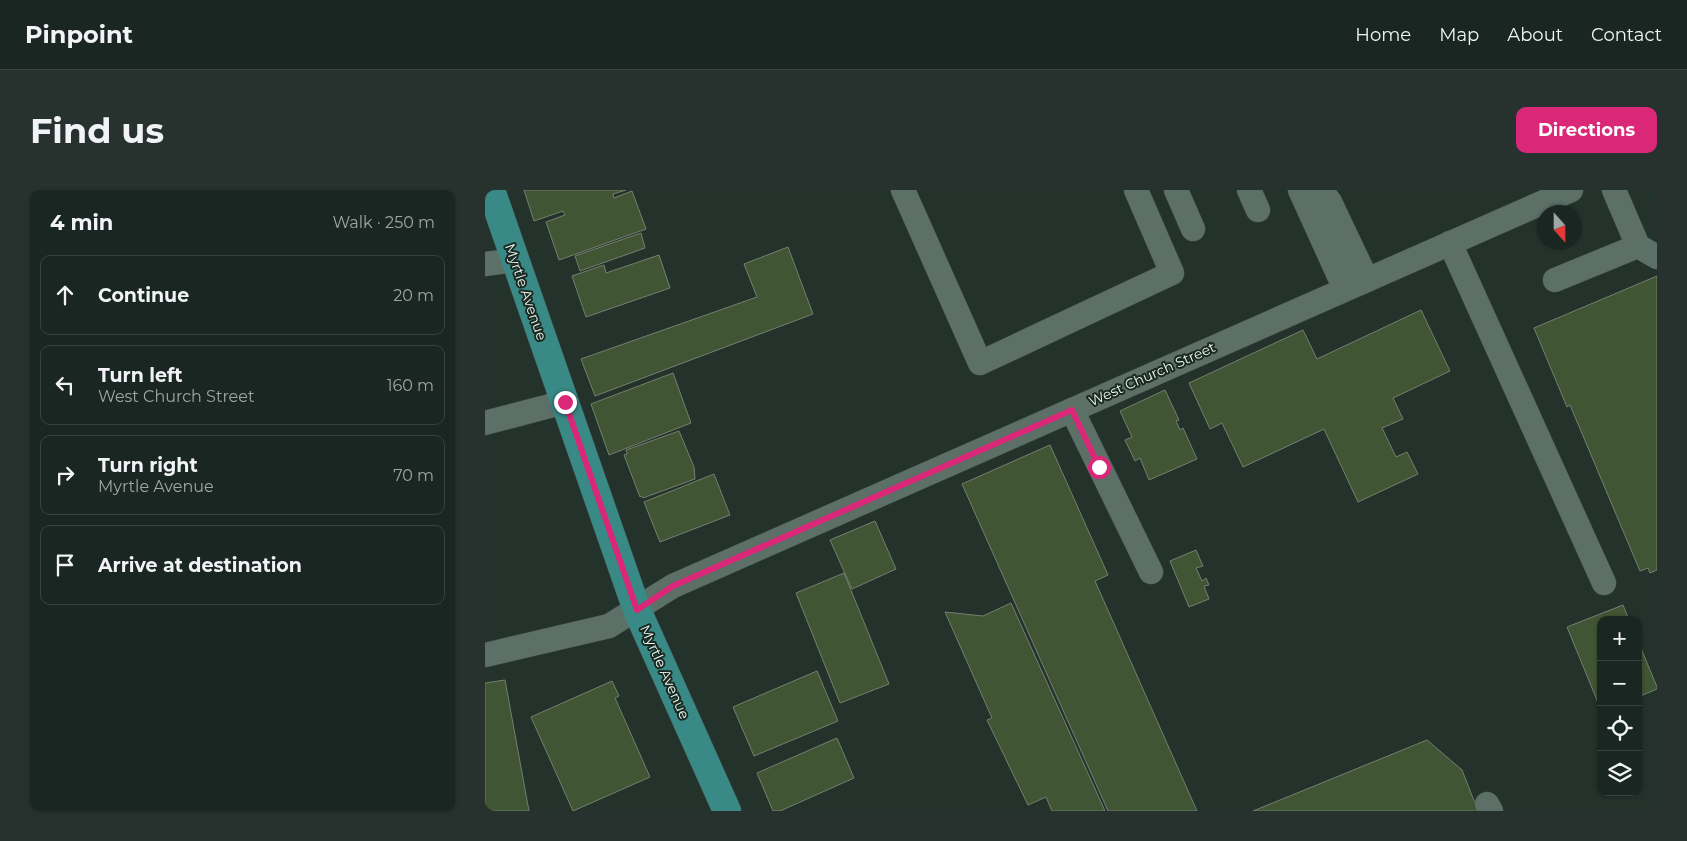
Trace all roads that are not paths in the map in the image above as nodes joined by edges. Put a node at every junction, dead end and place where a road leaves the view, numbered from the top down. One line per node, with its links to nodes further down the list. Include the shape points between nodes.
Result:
1 (491, 190): 12 (main road, Myrtle Avenue)
2 (903, 190): 3 (street, via 980,364 1172,273)
3 (1137, 190)
4 (1176, 190): 9 (street)
5 (1300, 190): 16 (street)
6 (1321, 190): 14 (street, via 1330,202)
7 (1571, 190): 10 (street, West Church Street)
8 (1614, 190): 11 (street)
9 (1193, 229)
10 (1450, 243): 14 (street, West Church Street); 21 (street)
11 (1647, 251): 15 (street)
12 (515, 260): 13 (street); 17 (main road, Myrtle Avenue)
13 (485, 264)
14 (1367, 280): 16 (street, West Church Street)
15 (1555, 280)
16 (1345, 290): 18 (street, West Church Street)
17 (565, 402): 19 (street); 22 (main road, Myrtle Avenue)
18 (1072, 410): 20 (street); 22 (street, West Church Street, via 673,586)
19 (485, 423)
20 (1151, 572)
21 (1604, 583)
22 (637, 610): 23 (street, West Church Street, via 609,626); 24 (main road, Myrtle Avenue)
23 (485, 655)
24 (727, 811)

